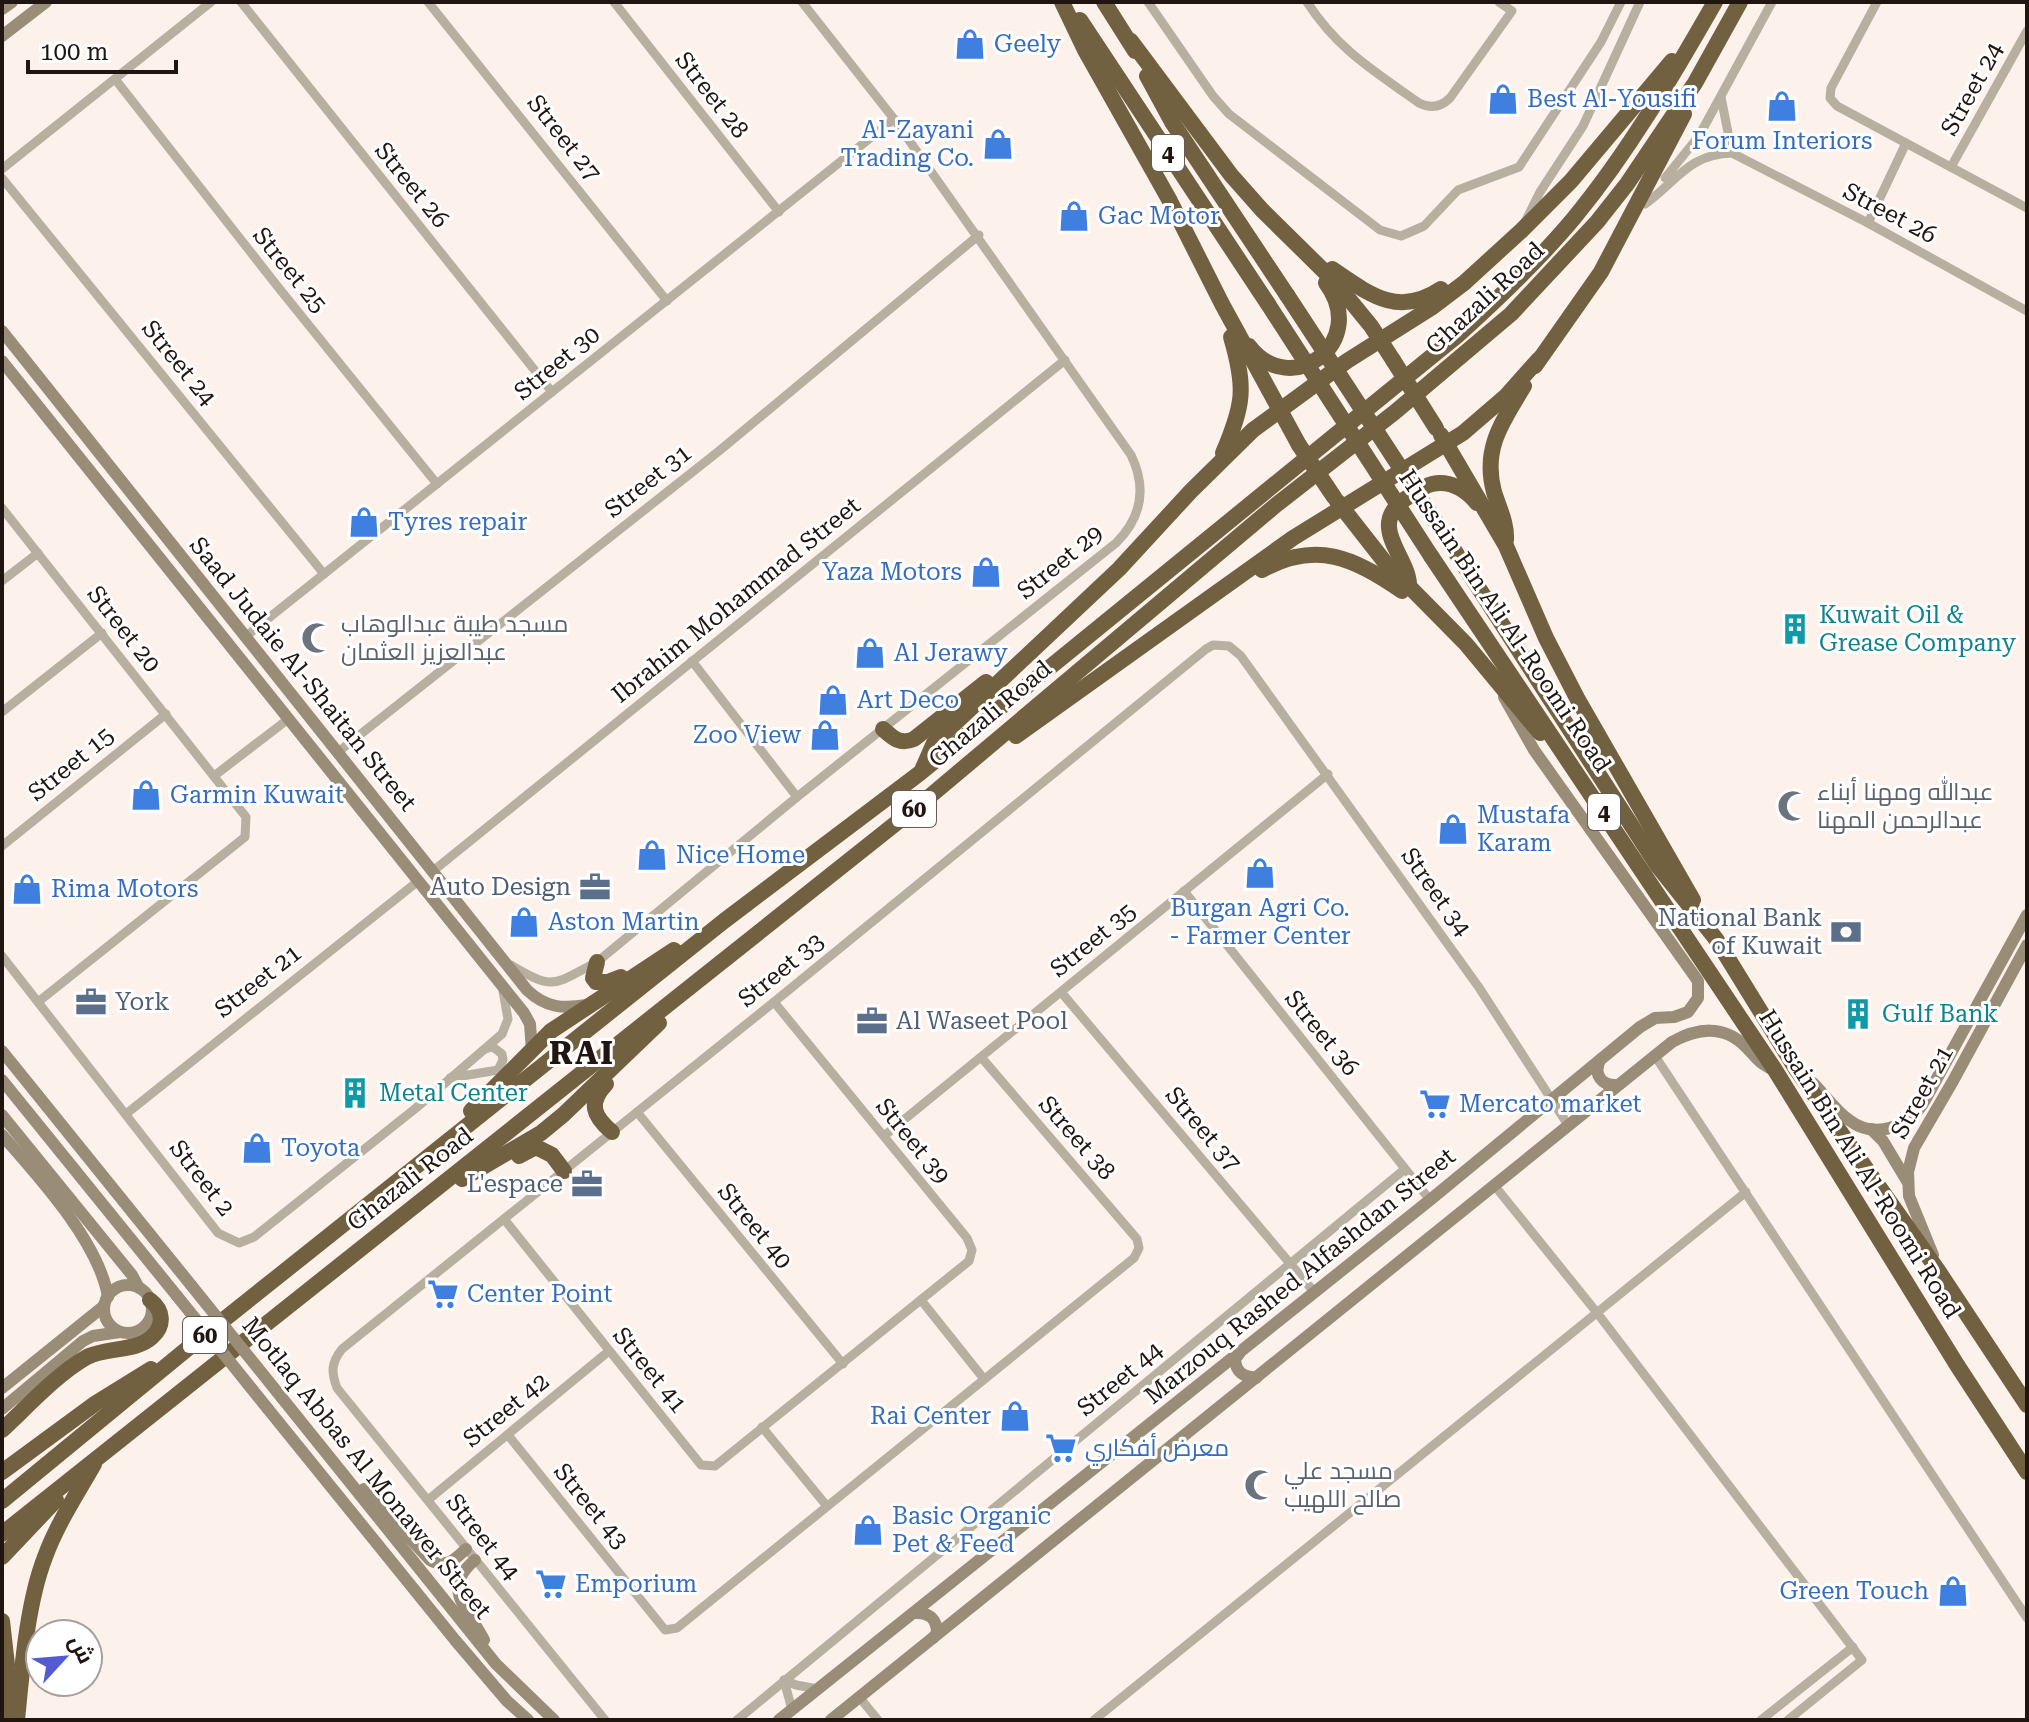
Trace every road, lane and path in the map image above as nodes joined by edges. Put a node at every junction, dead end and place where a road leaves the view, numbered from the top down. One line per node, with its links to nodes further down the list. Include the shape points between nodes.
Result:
1 (12, 2): 20 (street)
2 (46, 2): 23 (street)
3 (211, 2): 25 (street)
4 (241, 2): 51 (street, Street 26)
5 (428, 2): 43 (street, Street 27)
6 (614, 2): 36 (street, Street 28)
7 (802, 2): 28 (street, Street 29)
8 (1062, 2): 44 (highway)
9 (1068, 2): 85 (highway, Hussain Bin Ali Al-Roomi Road / 4, bridge)
10 (1104, 2): 24 (highway, Hussain Bin Ali Al-Roomi Road / 4)
11 (1148, 2): 14 (street, via 1237,122 1380,230 1401,236 1424,226 1458,190 1519,167 1601,42)
12 (1307, 2): 13 (street, via 1349,53 1430,107 1450,98 1512,11)
13 (1499, 2)
14 (1621, 2)
15 (1640, 2): 39 (street, via 1583,126)
16 (1715, 2): 21 (highway, Ghazali Road / 60)
17 (1740, 2): 26 (highway, Ghazali Road / 60)
18 (1772, 2): 27 (street)
19 (1877, 2): 29 (street, Street 24, via 1830,98)
20 (2, 9)
21 (1702, 25): 39 (highway, via 1571,181); 80 (highway, Ghazali Road / 60, via 1607,174 1499,298)
22 (2027, 31): 31 (street, Street 24)
23 (2, 36)
24 (1131, 41): 41 (highway, via 1231,175); 96 (highway, Hussain Bin Ali Al-Roomi Road / 4, bridge, via 1172,122 1657,865)
25 (115, 79): 32 (street); 59 (street, Street 25)
26 (1695, 83): 38 (highway); 84 (highway, Ghazali Road / 60, via 1597,222 1511,314)
27 (1720, 96): 30 (street); 34 (street, via 1699,136)
28 (894, 119): 36 (street, Street 30); 40 (street, Street 29)
29 (1906, 143): 31 (street, Street 24); 37 (street, Street 24)
30 (1732, 153): 34 (street, via 1708,155 1693,163); 37 (street, Street 26)
31 (1951, 167): 35 (street, Street 24)
32 (2, 169)
33 (2, 178): 64 (street, Street 24)
34 (1645, 204): 38 (street)
35 (2027, 208)
36 (779, 212): 43 (street, Street 30)
37 (1868, 223): 45 (street, Street 26)
38 (1627, 224): 48 (highway, via 1601,272)
39 (1521, 231): 42 (highway)
40 (979, 235): 49 (street, Street 29); 79 (street, Street 31, via 719,451)
41 (1295, 242): 42 (highway, via 1378,298 1397,303 1433,295); 44 (highway, via 1338,306 1336,337 1322,356 1302,366 1271,364 1252,350); 47 (highway, via 1354,303)
42 (1495, 254): 47 (highway, via 1431,308)
43 (667, 301): 51 (street, Street 30)
44 (1222, 304): 52 (highway); 58 (highway, via 1242,390 1238,419)
45 (2027, 311)
46 (2, 331): 53 (street, Saad Judaie Al-Shaitan Street)
47 (1380, 341): 52 (highway); 55 (highway, bridge)
48 (1539, 359): 55 (highway, via 1486,415); 62 (highway, via 1491,446 1493,489 1505,523)
49 (1065, 360): 71 (street, Ibrahim Mohammad Street); 78 (street, Street 29, via 1138,470 1136,518 1116,543)
50 (2, 361): 54 (street, Saad Judaie Al-Shaitan Street)
51 (552, 392): 59 (street, Street 30)
52 (1280, 410): 58 (highway); 60 (highway, bridge)
53 (79, 425): 54 (street, via 76,435); 56 (street, Saad Judaie Al-Shaitan Street)
54 (65, 437): 57 (street, Saad Judaie Al-Shaitan Street)
55 (1446, 444): 60 (highway); 62 (highway)
56 (99, 451): 57 (street, via 88,450); 70 (street, Saad Judaie Al-Shaitan Street)
57 (84, 462): 77 (street, Saad Judaie Al-Shaitan Street)
58 (1219, 462): 72 (highway, via 1119,569)
59 (437, 484): 64 (street, Street 30)
60 (1338, 502): 66 (highway); 67 (highway)
61 (2, 508): 63 (street, Street 20)
62 (1506, 546): 66 (highway, via 1463,491 1441,483 1425,486 1398,505 1390,524 1392,546); 96 (highway, via 1577,698)
63 (38, 553): 65 (street); 69 (street, Street 20)
64 (324, 574): 70 (street, Street 30)
65 (2, 581)
66 (1409, 586): 68 (highway)
67 (1205, 602): 68 (highway, via 1283,560 1320,553 1365,568); 84 (highway)
68 (1437, 616): 73 (highway)
69 (102, 633): 75 (street); 76 (street, Street 20)
70 (245, 637): 79 (street, Saad Judaie Al-Shaitan Street)
71 (692, 661): 83 (street); 87 (street, Ibrahim Mohammad Street)
72 (1018, 663): 78 (highway, via 909,742 896,741); 80 (highway, via 934,743)
73 (1492, 674): 85 (highway); 108 (street, Marzouq Rashed Alfashdan Street, via 1534,750 1698,981 1695,1006)
74 (1263, 687): 81 (street, Street 34); 106 (street, Street 33, via 1236,650 1221,644 1206,649)
75 (2, 712)
76 (166, 714): 82 (street, Street 20); 86 (street, Street 15)
77 (287, 720): 82 (street); 88 (street, Saad Judaie Al-Shaitan Street)
78 (883, 729): 83 (street, Street 29)
79 (338, 752): 87 (street, Saad Judaie Al-Shaitan Street)
80 (920, 773): 93 (highway, Ghazali Road / 60)
81 (1328, 774): 90 (street, Street 35); 122 (street, Street 34, via 1478,986)
82 (214, 776): 105 (street, Street 20, via 246,817 245,837)
83 (797, 797): 99 (street, Street 29)
84 (929, 797): 102 (highway, Ghazali Road / 60)
85 (1611, 822): 118 (highway, Hussain Bin Ali Al-Roomi Road / 4)
86 (2, 846)
87 (433, 871): 89 (street, Saad Judaie Al-Shaitan Street)
88 (417, 882): 91 (street, Saad Judaie Al-Shaitan Street); 126 (street, Street 21)
89 (447, 889): 91 (street, via 444,903); 94 (street, Saad Judaie Al-Shaitan Street)
90 (1184, 891): 104 (street, Street 35); 133 (street, Street 36)
91 (432, 900): 95 (street, Saad Judaie Al-Shaitan Street)
92 (2027, 915): 123 (street, Street 21)
93 (724, 921): 101 (highway); 135 (highway, Ghazali Road / 60)
94 (475, 924): 95 (street, via 462,923); 100 (street, Saad Judaie Al-Shaitan Street)
95 (459, 934): 103 (street, Saad Judaie Al-Shaitan Street)
96 (1716, 939): 117 (highway, Hussain Bin Ali Al-Roomi Road / 4)
97 (2027, 945): 124 (street, Street 21)
98 (2, 956): 105 (street, Street 2)
99 (597, 962): 100 (street, Street 29, via 547,984); 101 (highway, via 593,978 602,983)
100 (506, 963): 107 (street, Saad Judaie Al-Shaitan Street, via 546,1004 559,1009)
101 (641, 969): 107 (highway)
102 (703, 977): 110 (highway); 140 (highway, Ghazali Road / 60)
103 (500, 983): 111 (street, Street 2, via 508,1019 502,1034); 113 (street, Saad Judaie Al-Shaitan Street, via 530,1024)
104 (1061, 992): 115 (street, Street 35); 144 (street, Street 37)
105 (38, 1002): 126 (street, Street 2)
106 (774, 1002): 125 (street, Street 33); 132 (street, Street 39)
107 (591, 1005): 113 (highway, via 551,1031)
108 (1669, 1017): 109 (street, via 1676,1027); 116 (street, Marzouq Rashed Alfashdan Street, via 1650,1021)
109 (1672, 1042): 114 (street); 118 (street, via 1694,1031 1723,1032)
110 (638, 1044): 130 (highway, via 595,1095 595,1111); 136 (highway, via 541,1133)
111 (485, 1049): 119 (street, Street 2); 119 (street, via 493,1047 502,1054 498,1070)
112 (2, 1051): 169 (street, Motlaq Abbas Al Monawer Street, bridge)
113 (532, 1051): 135 (highway)
114 (1655, 1056): 121 (street); 139 (street)
115 (981, 1057): 132 (street, Street 35); 143 (street, Street 38, via 1137,1239)
116 (1600, 1060): 121 (street, via 1600,1079); 122 (street, Marzouq Rashed Alfashdan Street)
117 (1796, 1069): 129 (street, Street 21, via 1849,1120); 145 (highway, Hussain Bin Ali Al-Roomi Road / 4)
118 (1775, 1070): 171 (highway, Hussain Bin Ali Al-Roomi Road / 4)
119 (450, 1078): 126 (street, Street 2, via 254,1237 239,1243 218,1233)
120 (2, 1080): 192 (street, Motlaq Abbas Al Monawer Street, bridge, via 455,1640)
121 (1617, 1085): 128 (street)
122 (1551, 1100): 128 (street, Street 34); 141 (street, Marzouq Rashed Alfashdan Street)
123 (1925, 1100): 124 (street, via 1929,1108); 129 (street, Street 21, via 1907,1121)
124 (1938, 1106): 137 (street, Street 21, via 1914,1148)
125 (637, 1112): 130 (street, Street 33); 155 (street, Street 40)
126 (126, 1114)
127 (2, 1115): 147 (street)
128 (1568, 1125): 138 (street)
129 (1871, 1129): 137 (street)
130 (612, 1132): 134 (street, Street 33)
131 (2, 1135): 149 (street, via 49,1190 93,1255 103,1275)
132 (884, 1136): 148 (street, Street 39, via 972,1250 969,1261)
133 (1405, 1169): 141 (street, Street 36); 144 (street, Street 44)
134 (564, 1171): 136 (highway, via 552,1155 536,1147 490,1172); 142 (street, Street 33)
135 (410, 1172): 152 (highway, Ghazali Road / 60)
136 (469, 1175): 140 (highway)
137 (1908, 1184): 145 (street, Street 21)
138 (1494, 1185): 150 (street); 157 (street)
139 (1746, 1192): 150 (street); 180 (street)
140 (428, 1195): 166 (highway, Ghazali Road / 60)
141 (1430, 1200): 146 (street, Marzouq Rashed Alfashdan Street)
142 (504, 1219): 153 (street, Street 41); 156 (street, Street 33, via 342,1349 332,1367)
143 (1139, 1248): 158 (street, Street 43, via 1134,1258)
144 (1291, 1265): 146 (street, Street 37); 185 (street, Street 44)
145 (1937, 1269): 160 (highway, Hussain Bin Ali Al-Roomi Road / 4)
146 (1315, 1293): 154 (street, Marzouq Rashed Alfashdan Street)
147 (145, 1294): 149 (street, via 122,1286); 151 (street, via 152,1311 146,1326); 163 (highway, via 161,1316 151,1338 82,1361)
148 (921, 1300): 155 (street, Street 39); 158 (street)
149 (106, 1301): 151 (street, via 109,1324); 159 (street)
150 (1598, 1314): 183 (street); 199 (street)
151 (121, 1332): 161 (street, via 83,1341)
152 (187, 1349): 165 (highway, via 127,1382); 174 (highway, Ghazali Road / 60)
153 (609, 1351): 164 (street, Street 42); 168 (street, Street 41)
154 (1239, 1354): 157 (street, via 1235,1367); 179 (street, Marzouq Rashed Alfashdan Street)
155 (843, 1364): 162 (street, Street 39)
156 (333, 1377): 173 (street, Street 44)
157 (1256, 1378): 182 (street)
158 (984, 1379): 175 (street, Street 43)
159 (5, 1382)
160 (2027, 1405)
161 (2, 1409)
162 (762, 1427): 168 (street, Street 39, via 715,1466); 175 (street)
163 (2, 1430)
164 (508, 1435): 173 (street, Street 42); 175 (street, Street 43, via 665,1630 677,1628)
165 (42, 1442): 167 (highway); 170 (highway)
166 (97, 1457): 172 (highway, Ghazali Road / 60); 191 (highway, via 40,1570)
167 (2, 1464)
168 (707, 1466)
169 (338, 1468): 177 (street, via 369,1493 430,1560 448,1564); 184 (street, Motlaq Abbas Al Monawer Street)
170 (2, 1472)
171 (2027, 1472)
172 (66, 1482): 176 (highway, Ghazali Road / 60); 178 (highway, via 50,1507)
173 (428, 1500): 177 (street, Street 44)
174 (2, 1501)
175 (826, 1505)
176 (2, 1534)
177 (471, 1554): 184 (street, via 458,1576 458,1595); 194 (street, Street 44)
178 (2, 1557)
179 (915, 1613): 182 (street, via 934,1619); 186 (street, Marzouq Rashed Alfashdan Street)
180 (2027, 1618)
181 (2, 1621): 188 (highway, via 7,1665)
182 (933, 1638): 187 (street)
183 (1853, 1647): 200 (street); 201 (street, via 1862,1660)
184 (496, 1664): 193 (street, Motlaq Abbas Al Monawer Street)
185 (784, 1680): 186 (street); 189 (street); 195 (street, Street 44)
186 (818, 1689): 189 (street, Marzouq Rashed Alfashdan Street)
187 (860, 1698): 197 (street); 198 (street)
188 (2, 1706): 190 (highway)
189 (792, 1710): 196 (street, Marzouq Rashed Alfashdan Street)
190 (2, 1716)
191 (17, 1720)
192 (528, 1720)
193 (554, 1720)
194 (605, 1720)
195 (737, 1720)
196 (779, 1720)
197 (831, 1720)
198 (878, 1720)
199 (1094, 1720)
200 (1761, 1720)
201 (1788, 1720)

